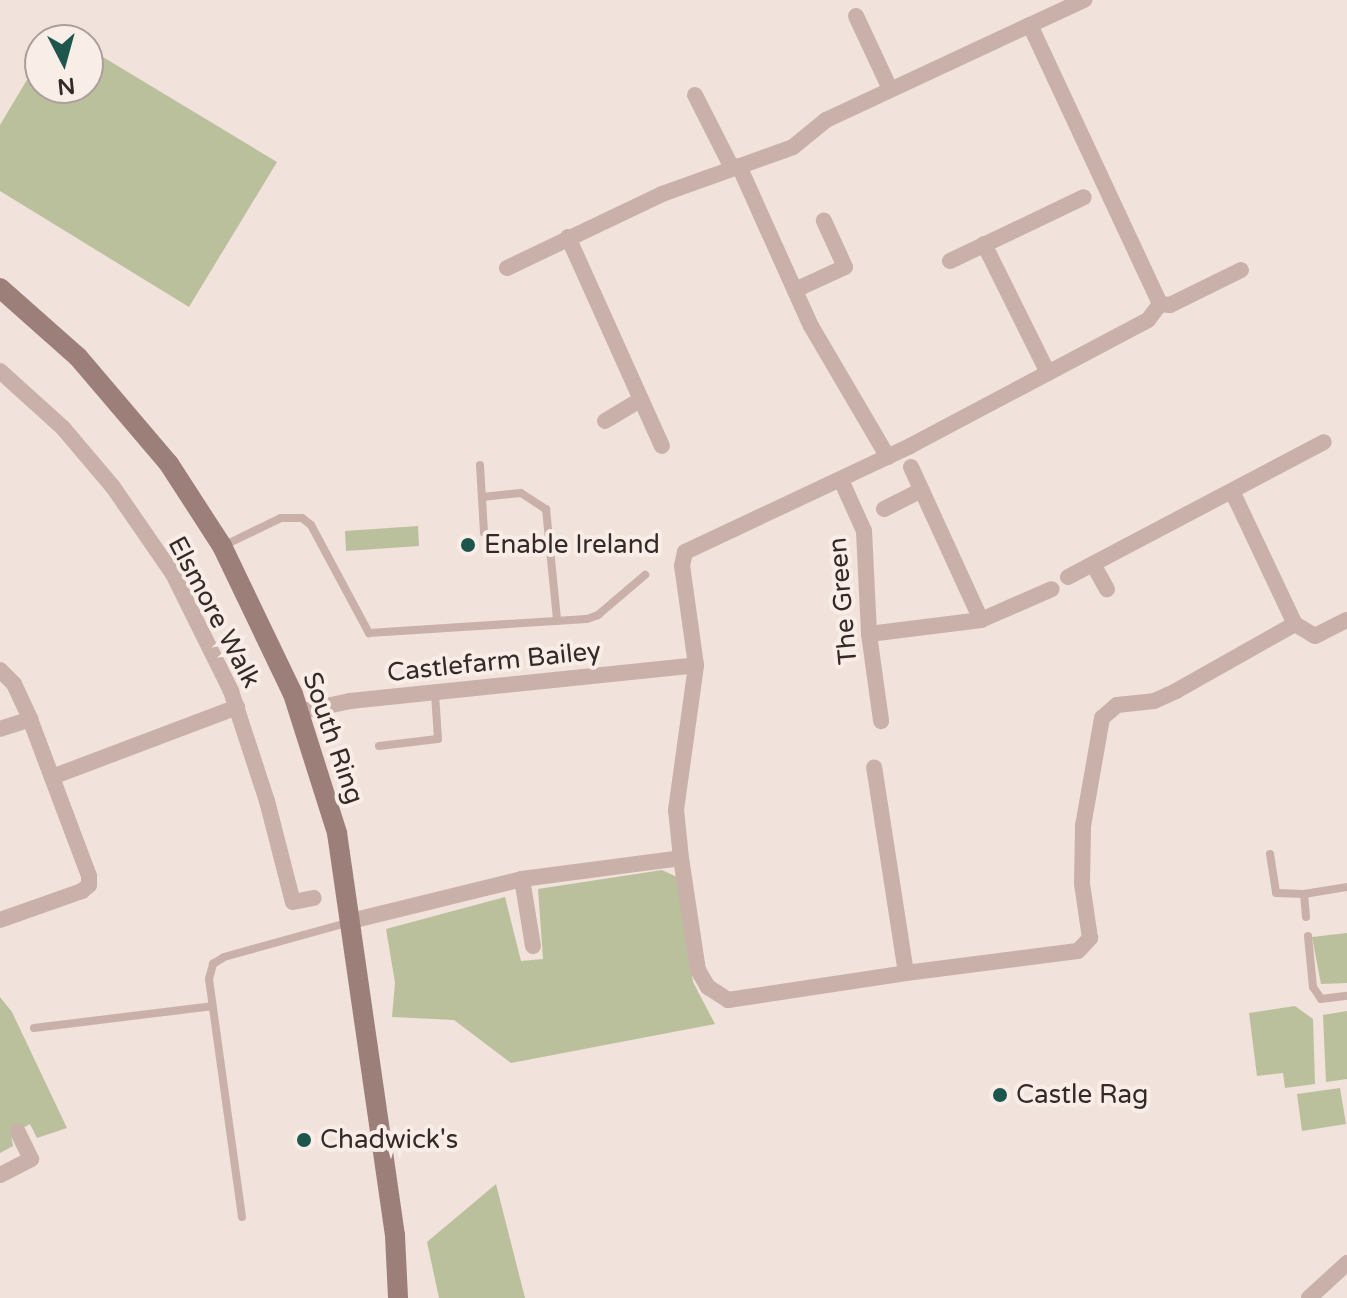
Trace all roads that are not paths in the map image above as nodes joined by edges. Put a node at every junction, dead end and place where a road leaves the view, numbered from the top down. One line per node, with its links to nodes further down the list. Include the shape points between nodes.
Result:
1 (1084, 0): 3 (street)
2 (856, 16): 4 (street)
3 (1030, 25): 4 (street); 16 (street)
4 (890, 89): 6 (street, via 826,120 793,147)
5 (695, 95): 6 (street)
6 (735, 167): 9 (street); 15 (street)
7 (1084, 197): 10 (street)
8 (824, 221): 15 (street, via 845,267)
9 (568, 237): 12 (street); 19 (street)
10 (984, 244): 11 (street); 18 (street)
11 (950, 261)
12 (507, 268)
13 (1241, 270): 16 (street, via 1170,305)
14 (0, 288): 32 (main road, South Ring, via 78,357 169,464)
15 (795, 290): 23 (street)
16 (1160, 304): 18 (street, via 1148,320)
17 (0, 371): 46 (street, Elsmore Walk, via 63,428 113,487 173,574)
18 (1048, 373): 23 (street)
19 (640, 400): 20 (street); 22 (street)
20 (605, 421)
21 (1324, 442): 28 (street)
22 (662, 446)
23 (888, 457): 26 (street)
24 (480, 465): 29 (lane)
25 (911, 467): 27 (street)
26 (841, 480): 42 (street, The Green, via 864,531); 43 (street, via 685,552 682,566)
27 (922, 490): 30 (street); 39 (street)
28 (1232, 491): 33 (street); 41 (street)
29 (482, 497): 31 (lane); 38 (lane, via 521,493 546,509)
30 (884, 509)
31 (484, 533)
32 (222, 546): 38 (lane, via 281,518 302,518 311,525 369,633); 47 (main road, South Ring, via 266,631)
33 (1093, 564): 35 (street); 37 (street)
34 (645, 575): 38 (lane, via 598,615)
35 (1068, 577)
36 (1052, 589): 39 (street)
37 (1107, 589)
38 (557, 620)
39 (981, 620): 42 (street)
40 (1347, 620): 41 (street, via 1315,636)
41 (1295, 624): 65 (street, via 1176,691 1154,701 1117,705 1102,718 1083,826 1082,884 1090,938 1078,951)
42 (869, 634): 49 (street, The Green)
43 (696, 665): 45 (street, Castlefarm Bailey); 55 (street, via 676,810)
44 (0, 670): 48 (street, via 14,684)
45 (435, 694): 47 (street, Castlefarm Bailey, via 350,701); 51 (lane, via 438,739)
46 (237, 707): 53 (street); 59 (street, Elsmore Walk, via 293,902)
47 (298, 712): 62 (main road, South Ring, via 337,833)
48 (30, 719): 50 (street); 53 (street)
49 (881, 721)
50 (0, 729)
51 (379, 746)
52 (874, 767): 65 (street)
53 (52, 777): 61 (street, via 89,885)
54 (1270, 854): 58 (lane, via 1276,893)
55 (681, 858): 56 (street); 65 (street, via 698,970 708,987 728,1000)
56 (522, 879): 62 (street); 64 (street)
57 (1347, 887): 58 (lane)
58 (1304, 894): 60 (lane)
59 (314, 898)
60 (1306, 917)
61 (0, 920)
62 (351, 921): 67 (lane, via 224,957 213,964 209,979); 73 (main road, South Ring, via 395,1236)
63 (1308, 936): 66 (lane, via 1313,987 1321,999)
64 (533, 946)
65 (906, 973)
66 (1347, 996)
67 (212, 1006): 68 (lane); 71 (lane)
68 (34, 1028)
69 (18, 1132): 70 (street, via 31,1159)
70 (0, 1175)
71 (242, 1217)
72 (1347, 1263): 74 (street)
73 (398, 1298)
74 (1309, 1298)

